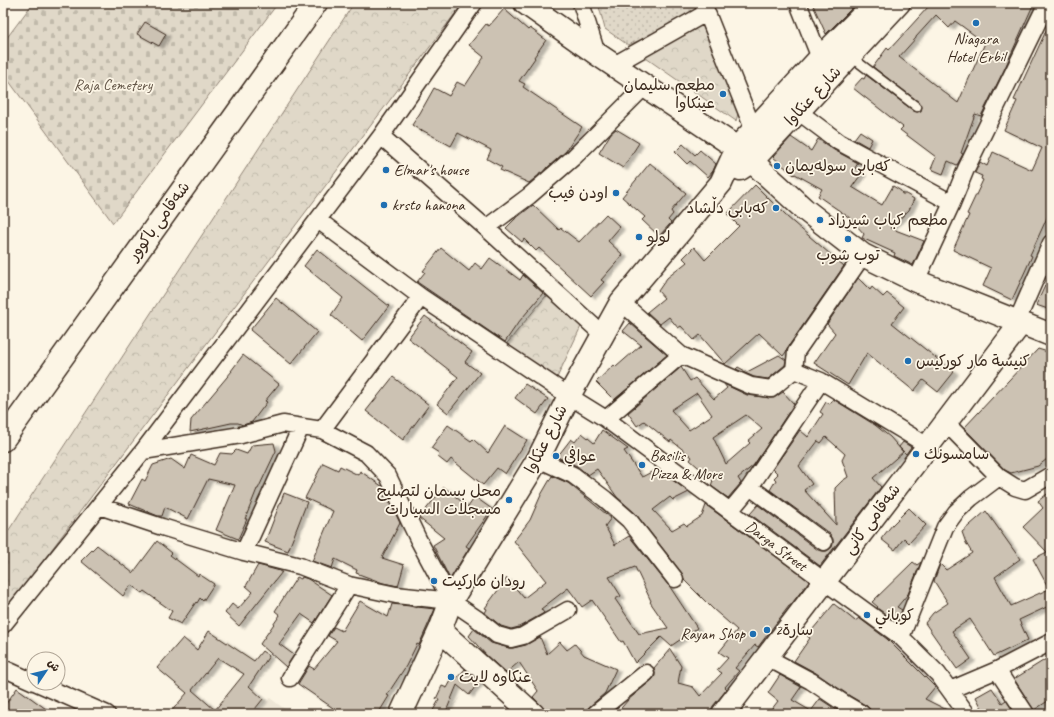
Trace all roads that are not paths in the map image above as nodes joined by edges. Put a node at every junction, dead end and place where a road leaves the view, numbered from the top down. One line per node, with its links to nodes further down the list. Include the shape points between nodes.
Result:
1 (316, 3): 39 (street, شەقامی باکوور)
2 (474, 3): 18 (street)
3 (525, 3): 12 (street)
4 (581, 3): 12 (street)
5 (798, 3): 11 (street)
6 (874, 3): 11 (street, شارع عنكاوا)
7 (899, 3): 10 (street, شارع عنكاوا)
8 (1047, 3): 20 (street)
9 (705, 8): 12 (street); 17 (street)
10 (849, 56): 13 (street, شارع عنكاوا); 16 (lane)
11 (820, 58): 13 (street); 15 (street, شارع عنكاوا)
12 (605, 60): 14 (street)
13 (830, 77): 15 (street, شارع عنكاوا)
14 (645, 86): 19 (street); 22 (street, via 574,157 529,196)
15 (790, 105): 17 (street, شارع عنكاوا); 19 (street, شارع عنكاوا); 20 (street, via 839,142)
16 (917, 107)
17 (754, 131): 19 (street, شارع عنكاوا)
18 (381, 136): 21 (street); 22 (street)
19 (744, 155): 24 (street, via 804,209); 27 (street, شارع عنكاوا)
20 (952, 203): 25 (street)
21 (318, 220): 26 (street, Darga Street); 41 (street)
22 (486, 228): 29 (street)
23 (1051, 243): 28 (street)
24 (863, 255): 25 (street); 32 (street, via 796,352)
25 (916, 281): 28 (street)
26 (421, 297): 34 (street, Darga Street); 38 (street)
27 (621, 302): 29 (street, شارع عنكاوا); 31 (street)
28 (1019, 322): 30 (street); 36 (street, شەقامی کانی)
29 (602, 334): 34 (street, شارع عنكاوا)
30 (1051, 335)
31 (681, 355): 32 (street, via 751,386 771,389); 35 (street)
32 (794, 370): 33 (street)
33 (821, 381): 40 (street); 45 (street)
34 (569, 396): 35 (street, Darga Street); 42 (street, شارع عنكاوا)
35 (606, 419): 47 (street, Darga Street)
36 (946, 423): 40 (street, شەقامی کانی); 44 (street)
37 (301, 427): 38 (street); 41 (street, via 283,424 242,435); 49 (street)
38 (322, 430): 53 (street, via 366,453 388,476)
39 (3, 440)
40 (928, 446): 51 (street, شەقامی کانی)
41 (143, 451): 46 (street)
42 (538, 459): 50 (street, via 573,475 629,520); 53 (street, شارع عنكاوا)
43 (1051, 475): 44 (street, via 1025,490)
44 (999, 477): 57 (street, via 956,512 945,526)
45 (750, 487): 47 (street); 48 (street)
46 (99, 506): 49 (street); 55 (street)
47 (730, 511): 51 (street, Darga Street)
48 (824, 542)
49 (244, 552): 52 (street, via 300,566)
50 (675, 579)
51 (824, 582): 57 (street, Darga Street); 59 (street, شەقامی کانی)
52 (349, 585): 53 (street, via 396,595); 64 (street)
53 (451, 601): 54 (street, via 497,635 511,639 523,636); 56 (street, شارع عنكاوا)
54 (568, 610)
55 (3, 625)
56 (440, 630): 67 (street, شارع عنكاوا); 70 (street)
57 (901, 637): 65 (street, Darga Street, via 938,674)
58 (1051, 642): 61 (street)
59 (766, 657): 72 (street, شەقامی کانی); 73 (street, via 811,681)
60 (3, 668): 63 (street)
61 (997, 670): 65 (street); 74 (street)
62 (646, 673): 71 (street)
63 (26, 678)
64 (290, 678)
65 (950, 690): 68 (street, Darga Street)
66 (55, 691): 69 (street)
67 (408, 710)
68 (961, 711)
69 (107, 714)
70 (533, 714)
71 (595, 714)
72 (723, 714)
73 (862, 714)
74 (1026, 714)

